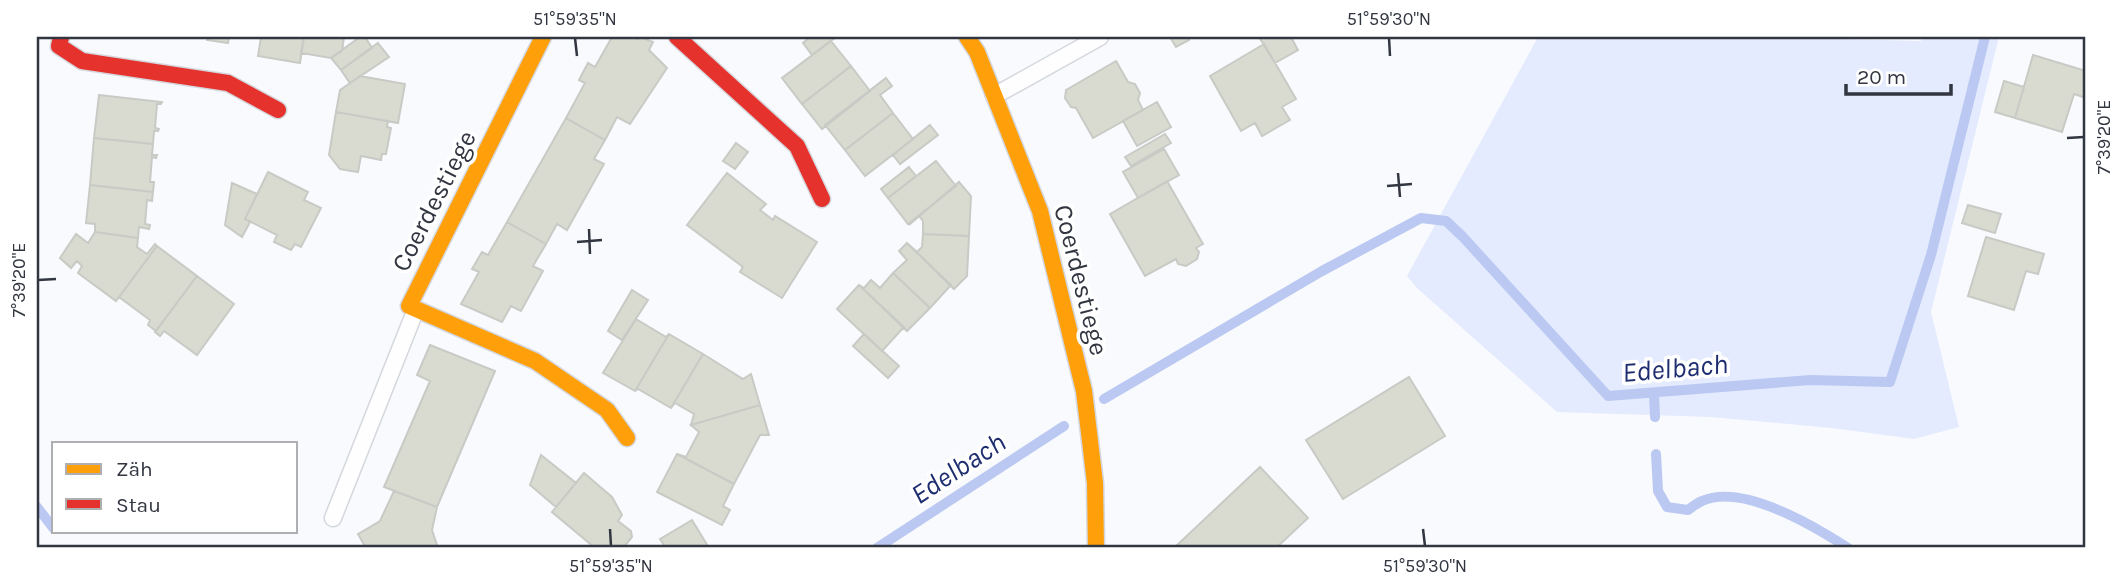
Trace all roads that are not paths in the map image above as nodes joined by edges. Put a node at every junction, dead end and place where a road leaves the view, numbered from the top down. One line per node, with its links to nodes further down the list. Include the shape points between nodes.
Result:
1 (61, 37): 7 (street, via 59,46 82,61 228,83)
2 (544, 37): 9 (street, Coerdestiege, via 409,306)
3 (677, 37): 8 (street, via 797,146)
4 (967, 37): 6 (street, Coerdestiege)
5 (1100, 37): 6 (lane)
6 (995, 96): 12 (street, Coerdestiege, via 1040,211 1084,391 1095,483)
7 (278, 110)
8 (822, 199)
9 (416, 309): 10 (street, Coerdestiege, via 535,361 607,410); 11 (lane)
10 (627, 438)
11 (333, 518)
12 (1096, 548)

